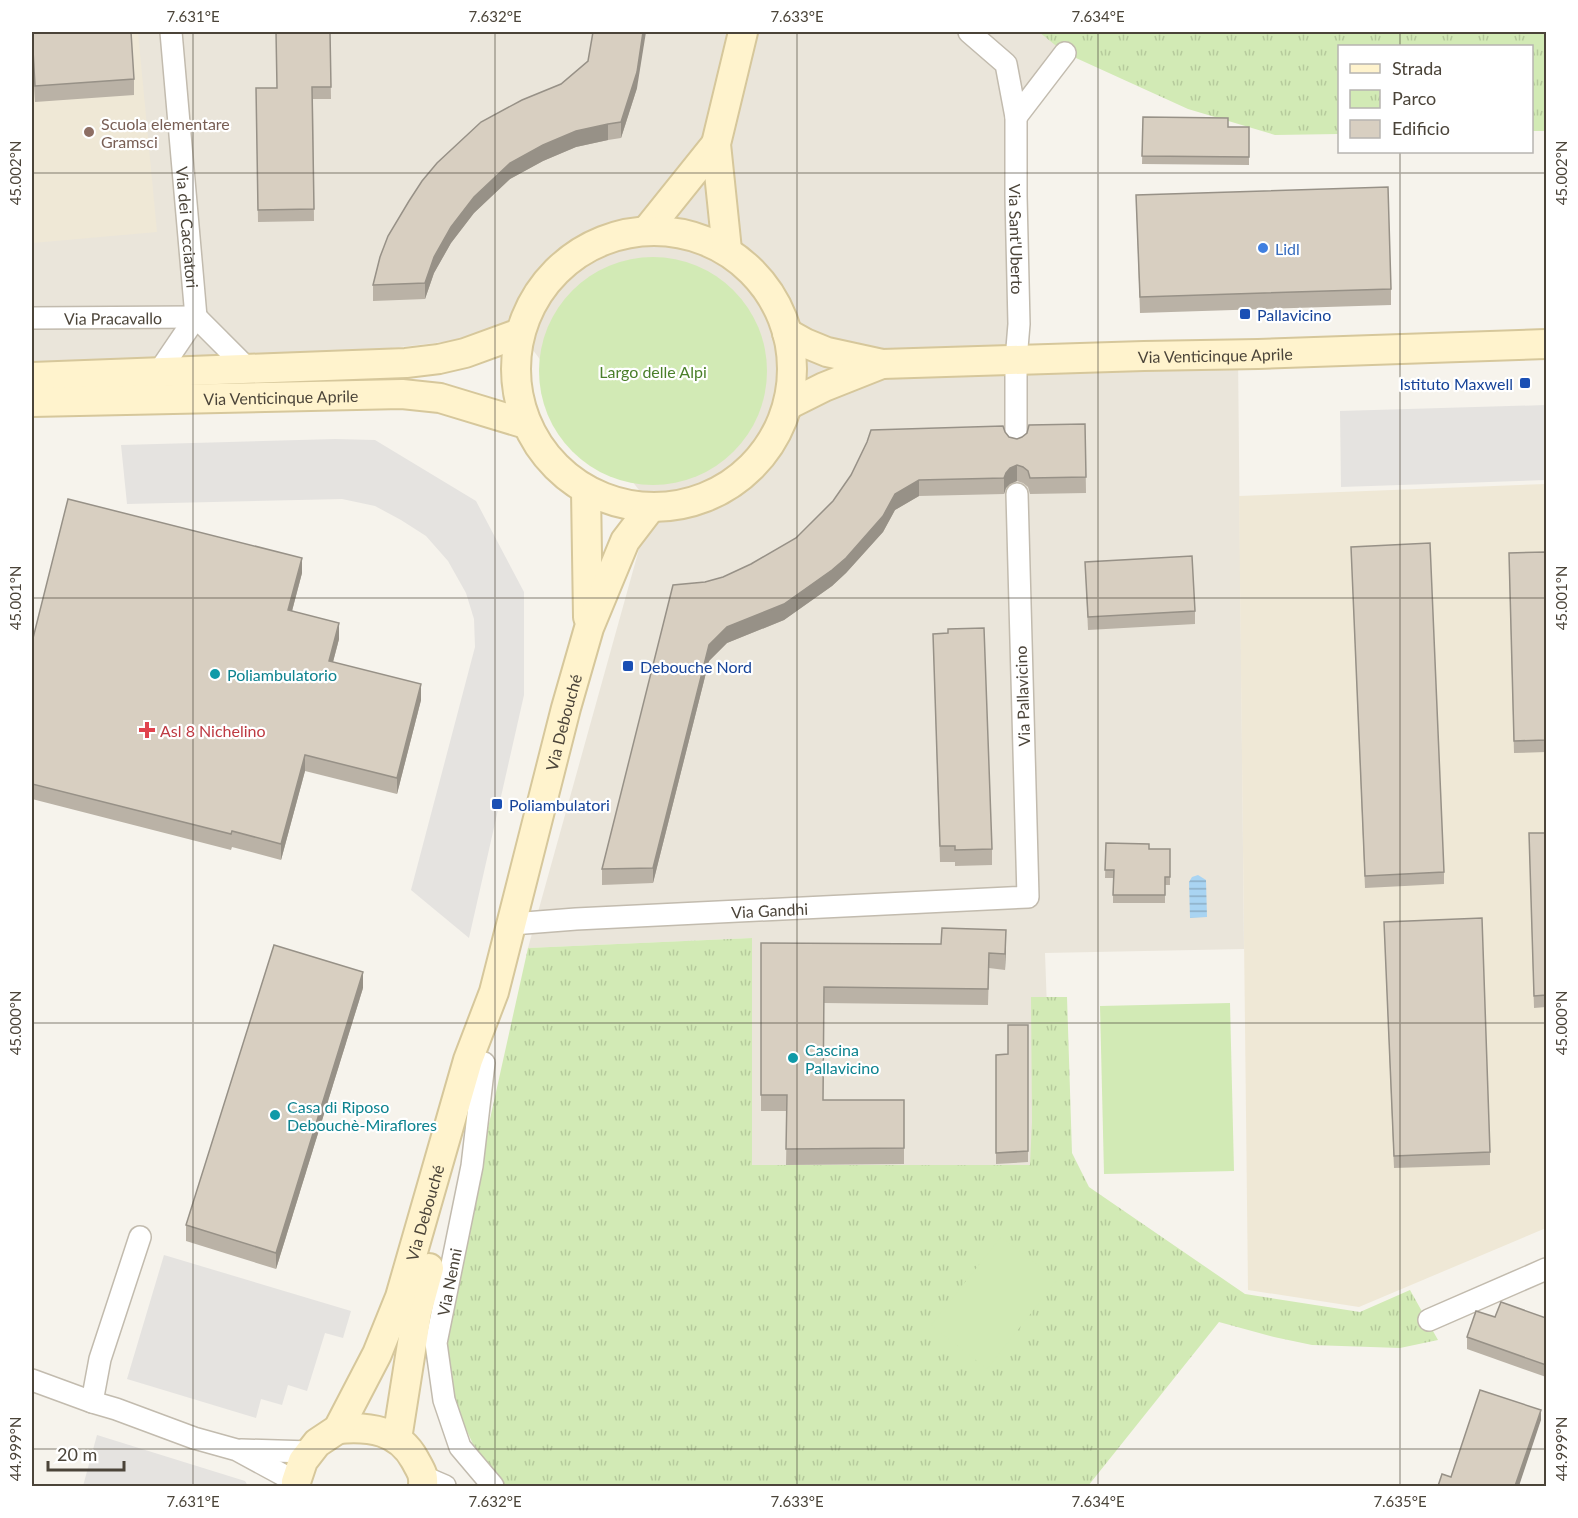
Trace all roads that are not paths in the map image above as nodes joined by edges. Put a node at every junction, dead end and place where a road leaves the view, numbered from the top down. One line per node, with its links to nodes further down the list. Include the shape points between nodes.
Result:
1 (171, 32): 9 (street, Via dei Cacciatori)
2 (743, 32): 6 (main road)
3 (969, 32): 5 (street, Via Sant'Uberto, via 1005,64)
4 (1065, 53): 5 (street)
5 (1016, 117): 14 (street, Via Sant'Uberto)
6 (716, 144): 7 (main road); 8 (main road)
7 (647, 230): 8 (main road, via 689,234); 11 (main road, via 603,239 564,262 534,297)
8 (727, 250): 12 (main road, via 762,280)
9 (196, 317): 10 (street, Via Pracavallo); 16 (street, Via Venticinque Aprile); 17 (street)
10 (32, 318)
11 (520, 333): 16 (main road, Via Venticinque Aprile, via 439,360); 21 (main road, via 515,382)
12 (787, 333): 15 (main road, Via Venticinque Aprile, via 827,352); 20 (main road, via 793,365)
13 (1546, 344): 14 (main road, Via Venticinque Aprile)
14 (1016, 360): 15 (main road, Via Venticinque Aprile); 22 (street)
15 (882, 364): 20 (main road, Via Venticinque Aprile)
16 (249, 370): 17 (main road, Via Venticinque Aprile)
17 (158, 373): 18 (main road, Via Venticinque Aprile)
18 (32, 377)
19 (32, 402): 21 (main road, Via Venticinque Aprile, via 402,393 440,398)
20 (788, 405): 25 (main road, via 767,449 735,481 695,500)
21 (526, 424): 23 (main road, via 546,456)
22 (1016, 442)
23 (586, 491): 25 (main road, via 605,501); 26 (main road, Via Debouché)
24 (1017, 494): 27 (street, Via Pallavicino)
25 (651, 507): 26 (main road, Via Debouché, via 625,541)
26 (589, 628): 28 (main road, Via Debouché)
27 (1028, 897): 28 (street, Via Gandhi)
28 (512, 924): 29 (main road, Via Debouché)
29 (494, 992): 30 (main road, Via Debouché); 36 (main road, Via Debouché, via 468,1060 400,1297 377,1354)
30 (484, 1063): 37 (main road, Via Debouché, via 417,1312); 42 (street, Via Nenni, via 472,1166 436,1343 444,1400 460,1447)
31 (140, 1237): 35 (street, via 100,1359)
32 (1546, 1269): 33 (street)
33 (1429, 1320)
34 (32, 1380): 35 (street)
35 (92, 1402): 38 (street)
36 (338, 1429): 37 (main road, via 379,1430); 39 (main road, Via Debouché)
37 (397, 1439): 40 (main road, via 412,1453)
38 (237, 1450): 39 (street); 41 (street)
39 (310, 1452): 41 (main road, Via Debouché)
40 (430, 1483)
41 (296, 1484)
42 (493, 1486)

